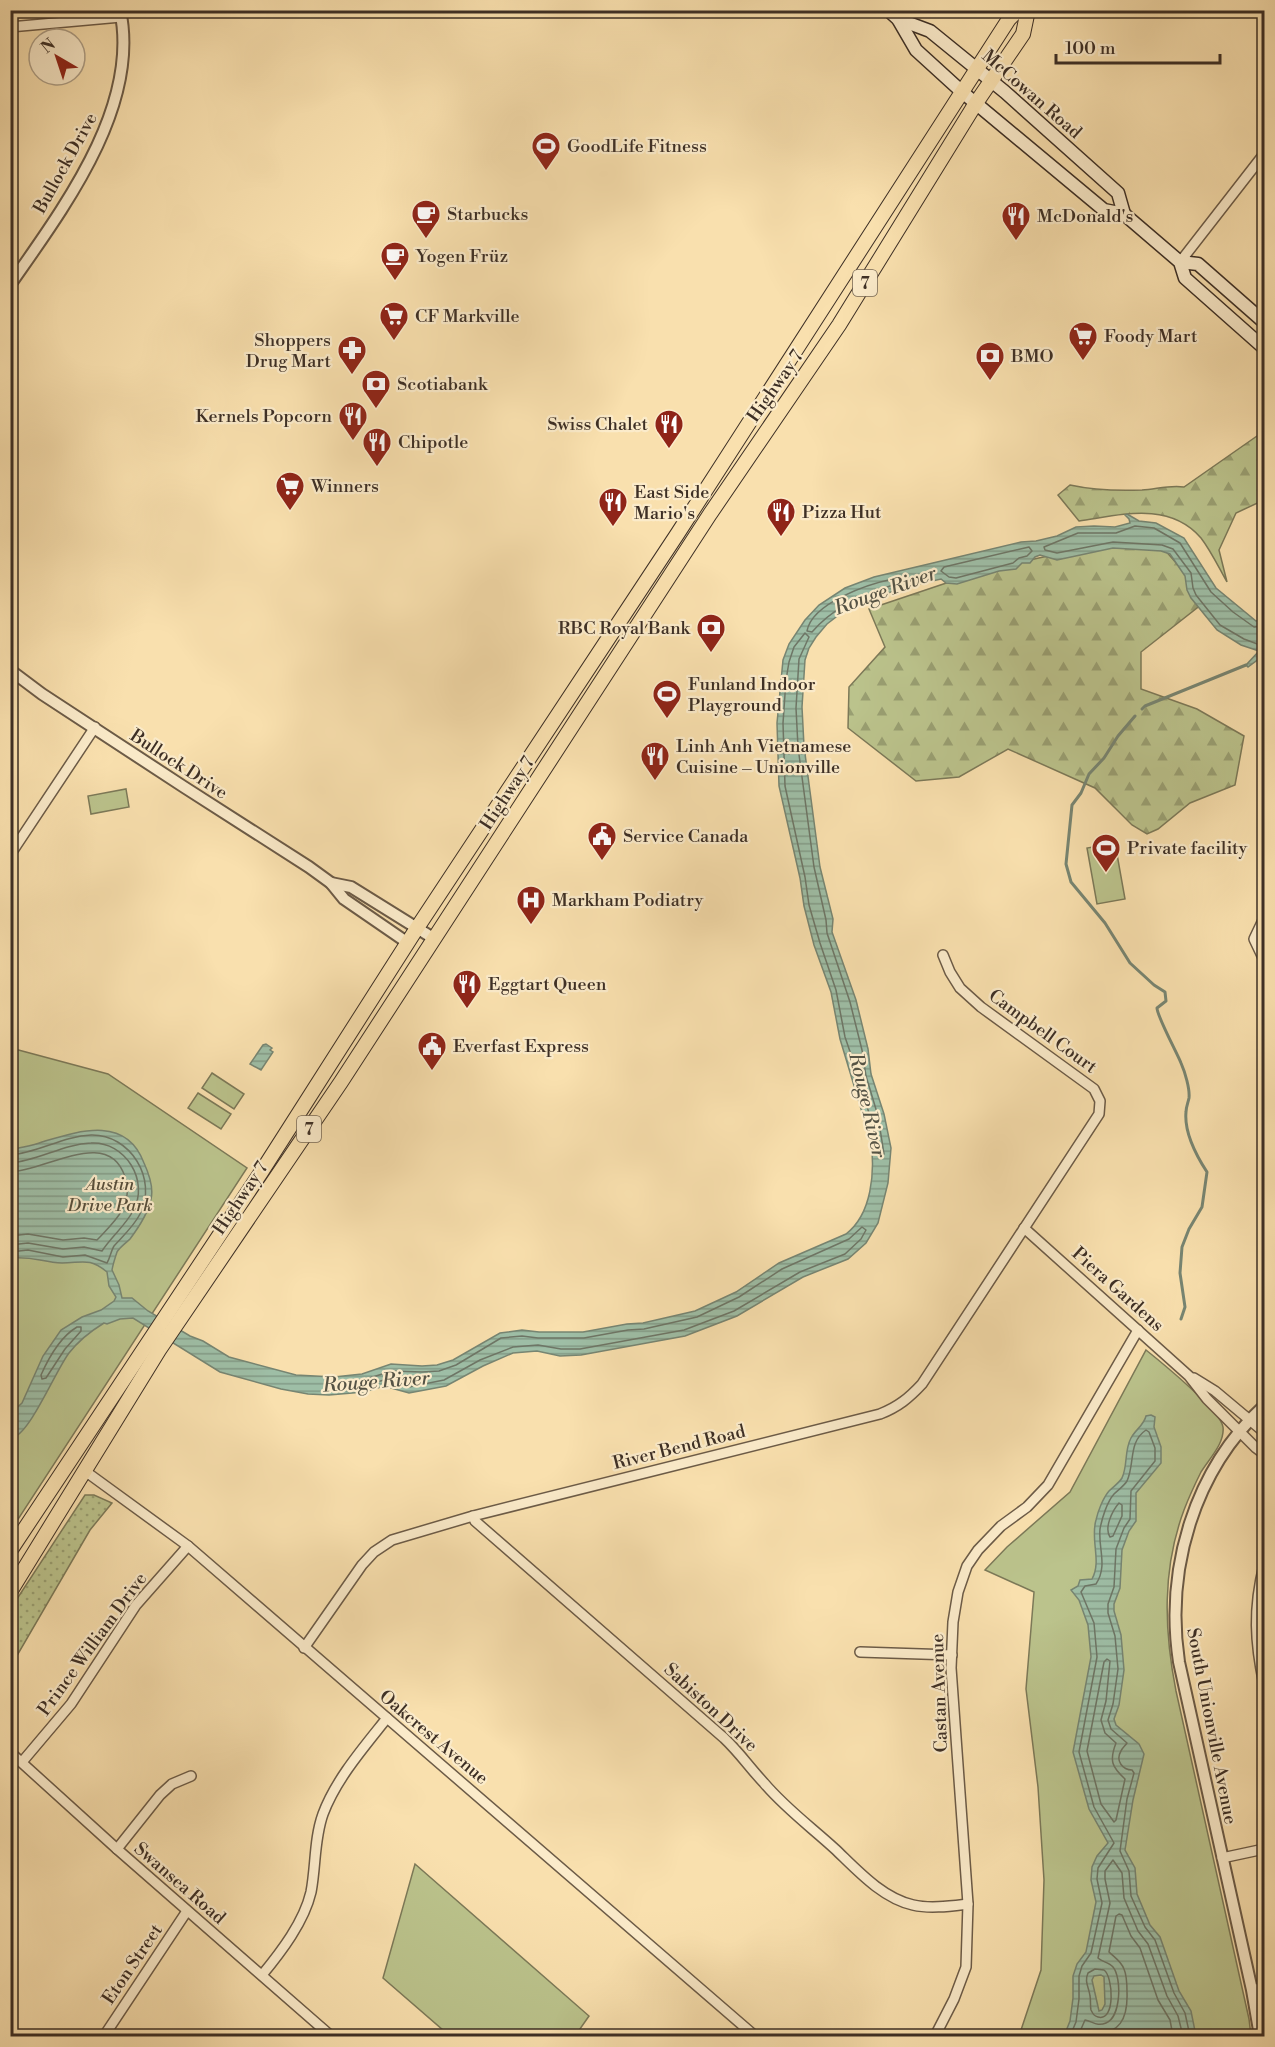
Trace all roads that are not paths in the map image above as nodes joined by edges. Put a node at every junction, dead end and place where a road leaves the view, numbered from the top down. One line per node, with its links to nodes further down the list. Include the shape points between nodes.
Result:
1 (888, 10): 5 (main road, McCowan Road)
2 (1018, 10): 7 (main road, Highway 7 / 7)
3 (1028, 10): 8 (main road, Highway 7 / 7, via 1023,34)
4 (121, 14): 6 (street); 15 (street, Bullock Drive, via 119,83 105,131 55,219)
5 (898, 19): 7 (main road, McCowan Road, via 930,31); 9 (main road, McCowan Road, via 916,50)
6 (10, 27)
7 (976, 68): 8 (main road, McCowan Road); 9 (main road, Highway 7 / 7)
8 (991, 81): 10 (main road, Highway 7 / 7); 13 (main road, McCowan Road, via 1118,193)
9 (961, 91): 10 (main road, McCowan Road); 23 (main road, Highway 7 / 7, via 682,526)
10 (976, 103): 13 (main road, McCowan Road, via 1104,210); 24 (main road, Highway 7 / 7, via 839,325)
11 (1264, 154): 12 (street)
12 (1261, 168): 14 (street)
13 (1124, 214): 14 (main road, McCowan Road)
14 (1180, 262): 16 (main road, McCowan Road, via 1198,264); 17 (main road, McCowan Road, via 1185,278)
15 (10, 285)
16 (1264, 322)
17 (1264, 348)
18 (10, 670): 19 (street, Bullock Drive)
19 (95, 727): 20 (street); 21 (street, Bullock Drive)
20 (10, 855)
21 (331, 884): 23 (street, Bullock Drive, via 351,887); 25 (street, Bullock Drive, via 344,899)
22 (1264, 918): 27 (street, via 1254,939)
23 (417, 928): 24 (street, Bullock Drive); 25 (main road, Highway 7 / 7)
24 (433, 938): 29 (main road, Highway 7 / 7, via 341,1082)
25 (408, 943): 29 (main road, Highway 7 / 7)
26 (943, 955): 28 (street, Campbell Court, via 960,988 1094,1089 1100,1101 1093,1125)
27 (1264, 960)
28 (1024, 1228): 30 (street, Piera Gardens); 39 (street, River Bend Road, via 922,1384 896,1408)
29 (185, 1299): 31 (main road, Highway 7 / 7)
30 (1138, 1330): 32 (street, Piera Gardens); 46 (street, Castan Avenue, via 1048,1485 988,1537 968,1566 958,1592)
31 (154, 1346): 38 (main road, Highway 7 / 7); 41 (main road, Highway 7 / 7)
32 (1189, 1376): 34 (street, Piera Gardens); 35 (street, Piera Gardens)
33 (1264, 1406): 34 (street, South Unionville Avenue)
34 (1250, 1419): 35 (street, South Unionville Avenue); 36 (street, Piera Gardens)
35 (1240, 1432): 37 (street, Piera Gardens); 54 (street, South Unionville Avenue, via 1213,1471 1193,1513 1180,1558 1175,1609 1179,1662)
36 (1264, 1432)
37 (1264, 1454)
38 (85, 1471): 40 (street, Oakcrest Avenue); 43 (main road, Highway 7 / 7)
39 (473, 1516): 44 (street, River Bend Road, via 392,1540 375,1552); 55 (street, Sabiston Drive, via 724,1738 793,1813 867,1880 886,1894 912,1905)
40 (189, 1546): 44 (street, Oakcrest Avenue); 50 (street, Prince William Drive, via 136,1605 71,1704)
41 (10, 1551)
42 (1264, 1565): 47 (street, via 1255,1628)
43 (10, 1592)
44 (304, 1648): 48 (street, Oakcrest Avenue)
45 (860, 1652): 46 (street)
46 (952, 1655): 55 (street, Castan Avenue)
47 (1264, 1685)
48 (387, 1718): 57 (street, via 333,1791 322,1816 310,1894 290,1937); 62 (street, Oakcrest Avenue)
49 (10, 1752): 50 (street, Swansea Road)
50 (22, 1762): 52 (street, Swansea Road)
51 (191, 1776): 52 (street, via 172,1784 160,1795)
52 (117, 1849): 56 (street, Swansea Road)
53 (1264, 1849): 54 (street)
54 (1222, 1858): 59 (street, South Unionville Avenue)
55 (968, 1904): 63 (street, Castan Avenue, via 966,1967)
56 (187, 1911): 57 (street, Swansea Road); 60 (street, Eton Street)
57 (262, 1975): 61 (street, Swansea Road)
58 (1264, 1987): 59 (street)
59 (1252, 1990): 64 (street, South Unionville Avenue)
60 (104, 2037)
61 (331, 2037)
62 (755, 2037)
63 (935, 2037)
64 (1260, 2037)

